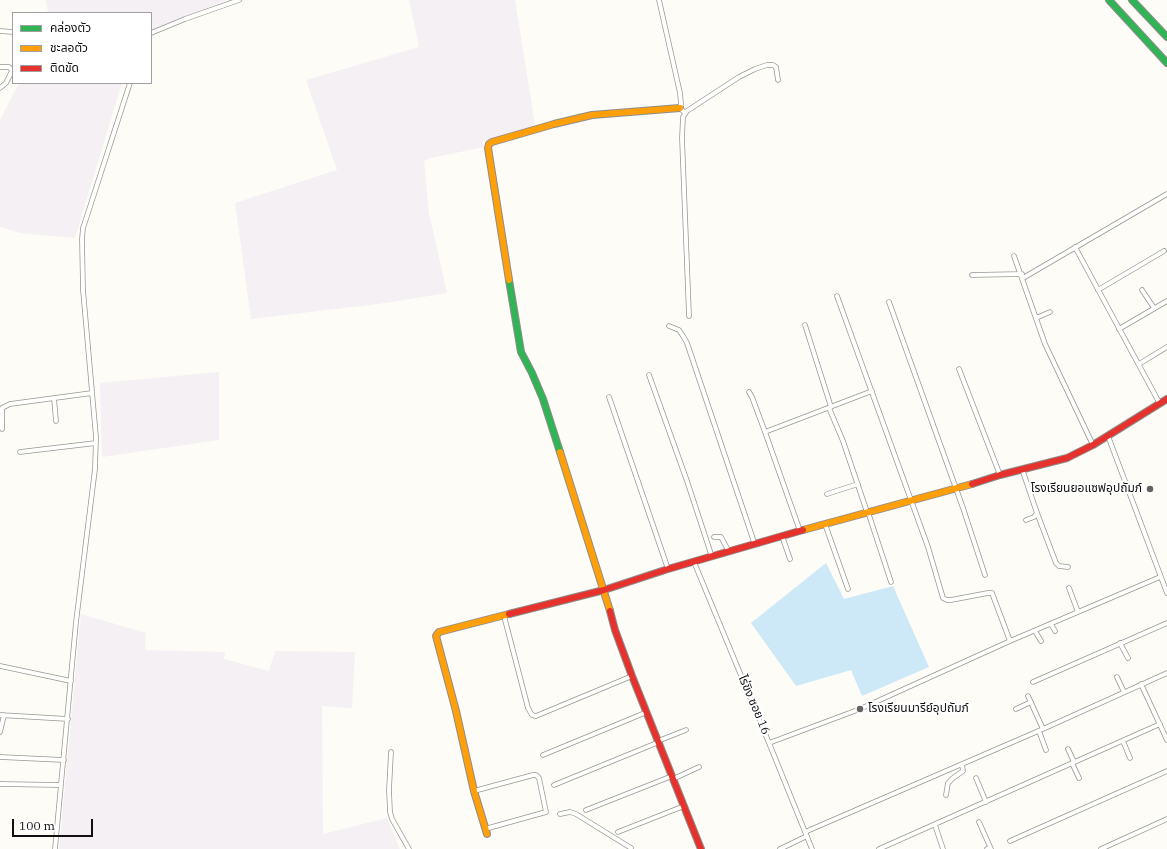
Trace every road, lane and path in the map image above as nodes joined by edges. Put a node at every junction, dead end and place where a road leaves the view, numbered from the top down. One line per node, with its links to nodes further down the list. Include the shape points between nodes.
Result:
1 (239, 0): 7 (street)
2 (659, 0): 14 (street, via 680,93)
3 (1109, 0): 9 (street)
4 (1132, 0): 8 (street)
5 (0, 32): 6 (street)
6 (12, 32)
7 (152, 34)
8 (1167, 37)
9 (1167, 63)
10 (0, 67): 13 (street, via 9,67 12,71)
11 (778, 80): 15 (street, via 773,64 755,69)
12 (130, 84): 40 (street, via 84,224 82,239)
13 (1, 87)
14 (680, 108): 15 (street); 78 (street, via 592,115 492,142 488,148 519,344 552,425)
15 (685, 113): 29 (street, via 682,138)
16 (1167, 194): 17 (street)
17 (1075, 248): 21 (street); 22 (street)
18 (1164, 251): 22 (street)
19 (1014, 256): 21 (street)
20 (972, 275): 21 (street)
21 (1022, 276): 30 (street)
22 (1098, 290): 33 (street)
23 (1142, 290): 27 (street)
24 (837, 296): 38 (street)
25 (1167, 301): 27 (street)
26 (889, 302): 56 (street)
27 (1154, 308): 33 (street)
28 (1050, 312): 30 (street)
29 (689, 316)
30 (1036, 318): 51 (street, via 1053,363)
31 (805, 325): 45 (street)
32 (669, 326): 66 (street, via 679,330 687,343)
33 (1119, 328): 35 (street)
34 (1167, 347): 35 (street)
35 (1139, 364): 44 (street)
36 (959, 369): 54 (street)
37 (649, 375): 68 (street)
38 (872, 391): 45 (street); 58 (street)
39 (750, 392): 48 (street)
40 (92, 393): 42 (street); 50 (street)
41 (609, 397): 72 (street)
42 (54, 398): 46 (street); 47 (street, via 16,402 2,408)
43 (1167, 399): 44 (street)
44 (1160, 404): 49 (street)
45 (830, 407): 48 (street); 55 (street)
46 (56, 421)
47 (2, 429)
48 (765, 432): 63 (street)
49 (1108, 436): 51 (street); 74 (street)
50 (96, 443): 52 (street); 94 (street, via 94,482)
51 (1093, 445): 53 (street, via 1067,458)
52 (20, 452)
53 (1022, 469): 54 (street); 60 (street)
54 (1000, 475): 56 (street)
55 (858, 484): 57 (street); 59 (street)
56 (956, 489): 58 (street); 73 (street)
57 (827, 494)
58 (911, 500): 59 (street); 86 (street, via 943,598 951,600 992,593)
59 (868, 512): 62 (street); 75 (street)
60 (1037, 513): 61 (street); 71 (street, via 1056,563)
61 (1026, 520)
62 (825, 524): 63 (street); 77 (street)
63 (800, 531): 64 (street)
64 (782, 536): 66 (street); 69 (street)
65 (714, 537): 67 (street, via 721,537)
66 (755, 544): 67 (street)
67 (729, 552): 68 (street)
68 (712, 557): 70 (street)
69 (790, 559)
70 (694, 562): 72 (street); 111 (street, ไร่ขิง ซอย 16)
71 (1068, 567)
72 (668, 569): 78 (street)
73 (985, 575)
74 (1160, 577): 79 (street); 80 (street)
75 (891, 582)
76 (1070, 588): 80 (street)
77 (848, 589)
78 (604, 590): 81 (street); 92 (street)
79 (1167, 593)
80 (1078, 612): 83 (street)
81 (504, 616): 92 (street, via 532,715 536,716); 129 (street, via 439,632 436,636)
82 (1167, 623): 88 (street)
83 (1051, 624): 84 (street); 85 (street)
84 (1035, 631): 86 (street); 87 (street)
85 (1055, 632)
86 (1010, 641): 111 (street, via 860,709)
87 (1041, 642)
88 (1120, 643): 89 (street); 95 (street)
89 (1128, 658)
90 (0, 666): 94 (street)
91 (1167, 673): 96 (street)
92 (632, 676): 101 (street)
93 (1117, 677): 97 (street)
94 (71, 681): 103 (street)
95 (1033, 682)
96 (1141, 684): 97 (street); 104 (street)
97 (1124, 692): 106 (street)
98 (1028, 696): 99 (street)
99 (1031, 702): 100 (street); 106 (street)
100 (1016, 709)
101 (646, 712): 110 (street); 115 (street)
102 (2, 715): 103 (street); 107 (street)
103 (68, 719): 118 (street)
104 (1160, 724): 108 (street); 109 (street)
105 (686, 730): 110 (street)
106 (1041, 730): 113 (street); 120 (street)
107 (0, 732)
108 (1123, 740): 117 (street); 119 (street)
109 (1167, 740)
110 (658, 741): 123 (street); 128 (street)
111 (769, 743): 140 (street, ไร่ขิง ซอย 16)
112 (1068, 749): 119 (street)
113 (1046, 750)
114 (392, 752): 144 (street, via 390,812)
115 (543, 754)
116 (0, 757): 118 (street)
117 (1130, 758)
118 (64, 760): 127 (street)
119 (1073, 763): 125 (street); 131 (street)
120 (962, 764): 130 (street, via 962,771 948,783); 140 (street)
121 (700, 767): 123 (street)
122 (1167, 771): 141 (street)
123 (673, 777): 132 (street); 133 (street)
124 (976, 778): 131 (street)
125 (1079, 778)
126 (0, 784): 127 (street)
127 (61, 784): 143 (street)
128 (554, 785)
129 (474, 791): 138 (street); 138 (street, via 533,775 539,778 546,812)
130 (946, 795)
131 (986, 802): 137 (street)
132 (684, 806): 139 (street); 146 (street)
133 (586, 810)
134 (560, 814): 145 (street, via 576,814)
135 (1167, 819): 142 (street)
136 (979, 822): 151 (street)
137 (935, 824): 149 (street); 150 (street)
138 (486, 831)
139 (618, 832)
140 (806, 834): 147 (street); 148 (street, ไร่ขิง ซอย 16)
141 (1010, 841)
142 (1113, 844): 152 (street); 153 (street)
143 (55, 849)
144 (409, 849)
145 (631, 849)
146 (701, 849)
147 (780, 849)
148 (812, 849)
149 (879, 849)
150 (943, 849)
151 (991, 849)
152 (1101, 849)
153 (1116, 849)

